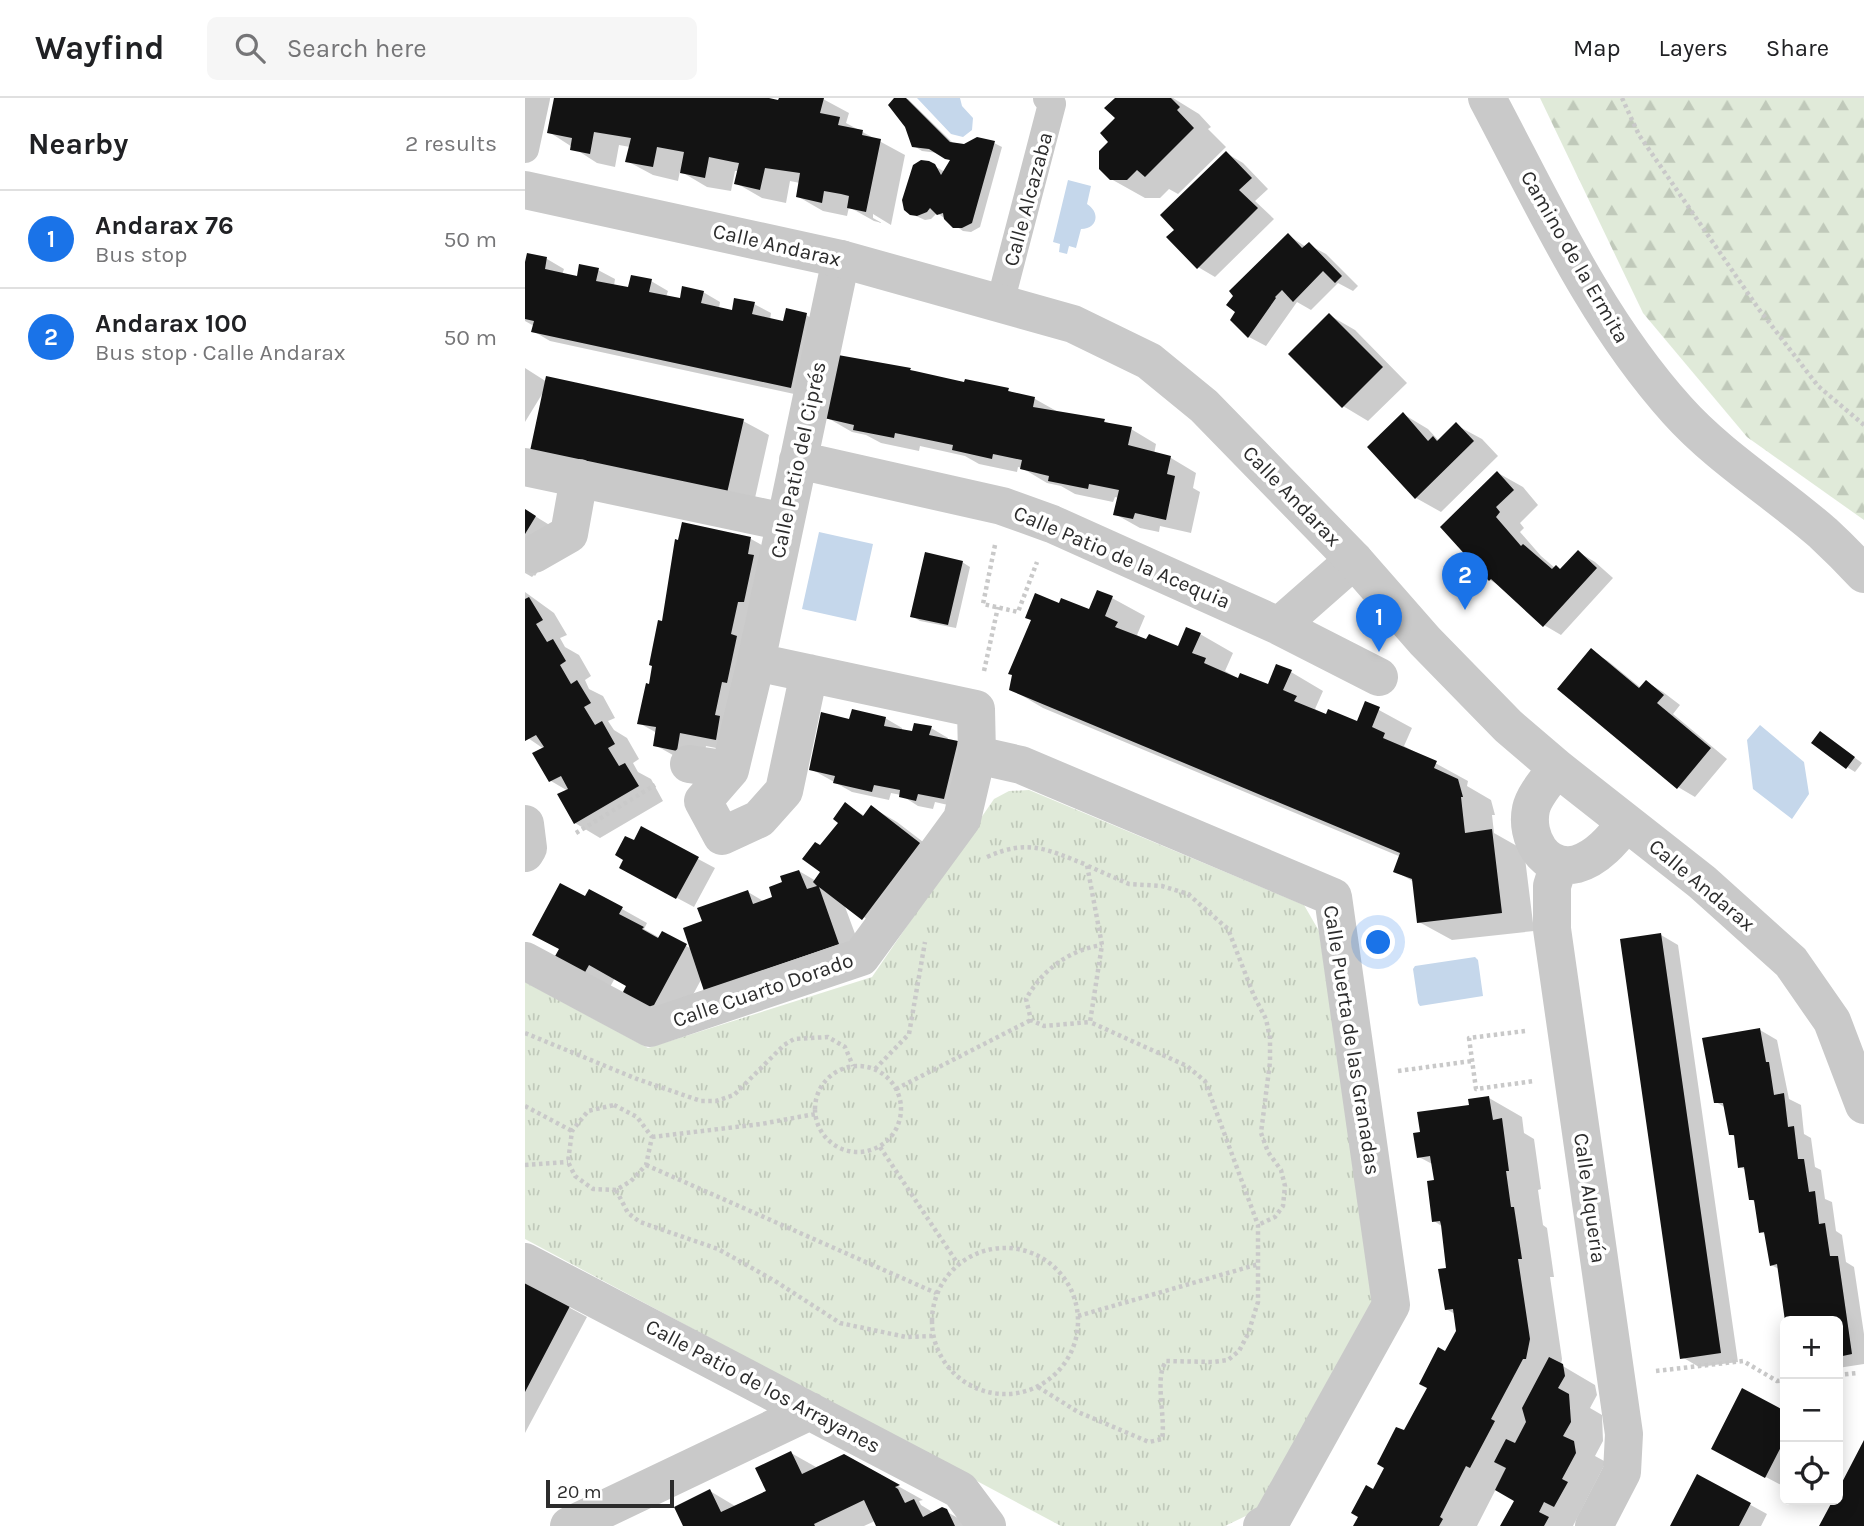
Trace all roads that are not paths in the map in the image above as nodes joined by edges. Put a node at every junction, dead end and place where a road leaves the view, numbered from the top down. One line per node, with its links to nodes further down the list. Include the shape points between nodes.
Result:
1 (535, 98): 4 (street)
2 (1047, 98): 7 (street, Calle Alcazaba, via 1052,104)
3 (1487, 98): 14 (street, Camino de la Ermita, via 1603,313 1639,366 1724,454 1824,534)
4 (525, 149)
5 (525, 190): 6 (street, Calle Andarax)
6 (841, 259): 7 (street, Calle Andarax); 8 (street, Calle Patio del Ciprés)
7 (1000, 303): 13 (street, Calle Andarax, via 1073,324 1149,362 1204,406)
8 (798, 460): 11 (street, Calle Patio del Ciprés); 15 (street, Calle Patio de la Acequia, via 1002,506)
9 (525, 467): 10 (street)
10 (579, 478): 11 (street); 12 (street, via 569,534)
11 (785, 522): 16 (street, Calle Patio del Ciprés)
12 (534, 554)
13 (1354, 560): 15 (street); 21 (street, Calle Andarax, via 1425,641 1508,726)
14 (1864, 575)
15 (1279, 626): 18 (street, Calle Patio de la Acequia)
16 (756, 662): 17 (street); 22 (street, Calle Patio del Ciprés)
17 (809, 673): 19 (street, Calle Cuarto Dorado, via 979,695); 22 (street, Calle Patio del Ciprés, via 784,791 759,819 722,836 703,801)
18 (1380, 677)
19 (978, 755): 27 (street, Calle Cuarto Dorado, via 962,819 861,957 650,1028); 33 (street, Calle Puerta de las Granadas, via 1021,765 1333,897 1391,1305 1271,1521)
20 (689, 764): 22 (street)
21 (1557, 768): 23 (street, Calle Andarax); 26 (street, via 1531,807 1530,833 1540,853)
22 (730, 770)
23 (1626, 823): 26 (street, via 1593,855 1576,864); 28 (street, Calle Andarax, via 1702,882 1791,962 1832,1020)
24 (525, 824): 25 (street)
25 (525, 853)
26 (1559, 864): 34 (street, Calle Alquería, via 1552,886 1552,929 1624,1434 1622,1472)
27 (525, 961)
28 (1864, 1105)
29 (525, 1262): 30 (street, Calle Patio de los Arrayanes)
30 (810, 1411): 31 (street); 32 (street, Calle Patio de los Arrayanes, via 960,1490)
31 (569, 1526)
32 (987, 1526)
33 (1262, 1526)
34 (1594, 1526)

